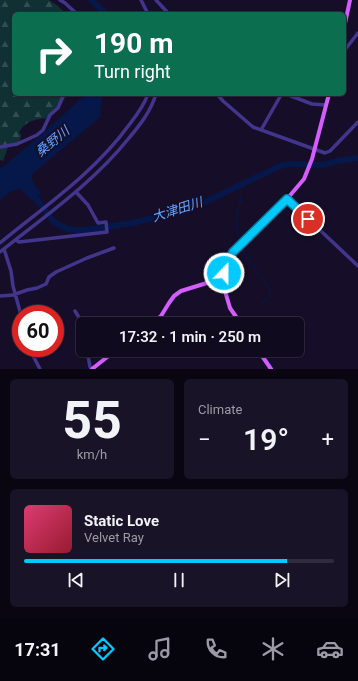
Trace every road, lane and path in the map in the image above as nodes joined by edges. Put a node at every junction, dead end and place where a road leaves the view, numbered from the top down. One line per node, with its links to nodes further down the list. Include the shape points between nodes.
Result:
1 (60, 0): 5 (street)
2 (142, 0): 6 (street)
3 (156, 0): 7 (street)
4 (350, 0): 8 (main road)
5 (75, 12)
6 (147, 12)
7 (167, 12)
8 (346, 19)
9 (358, 33): 10 (street)
10 (346, 48)
11 (63, 96): 21 (street, via 58,108 37,135 17,144)
12 (147, 96): 26 (street, via 134,119 100,160)
13 (155, 96): 23 (street, via 142,121 120,149)
14 (218, 96): 20 (street, via 244,120)
15 (280, 96): 20 (street)
16 (296, 96): 18 (street, via 312,104)
17 (328, 96): 18 (main road)
18 (326, 105): 22 (main road)
19 (358, 122): 22 (street, via 330,151 325,153)
20 (261, 130): 22 (street)
21 (0, 146)
22 (314, 150): 24 (main road, via 304,179)
23 (76, 192): 25 (street); 25 (street, via 86,202 98,223 106,223 107,232 20,242)
24 (287, 199): 30 (street); 31 (main road, via 233,252)
25 (16, 240): 28 (street)
26 (0, 243)
27 (114, 248): 32 (street, via 56,272 46,284)
28 (4, 249): 29 (street); 32 (street)
29 (0, 252)
30 (358, 266)
31 (223, 278): 37 (main road, via 181,291); 38 (main road, via 226,299)
32 (15, 294): 33 (street); 34 (street)
33 (0, 296)
34 (18, 305)
35 (75, 311): 36 (street)
36 (79, 317)
37 (161, 317)
38 (237, 317)
39 (34, 357): 43 (street)
40 (88, 357): 44 (street)
41 (107, 357): 44 (main road)
42 (263, 357): 45 (main road)
43 (40, 369)
44 (92, 369)
45 (271, 369)

